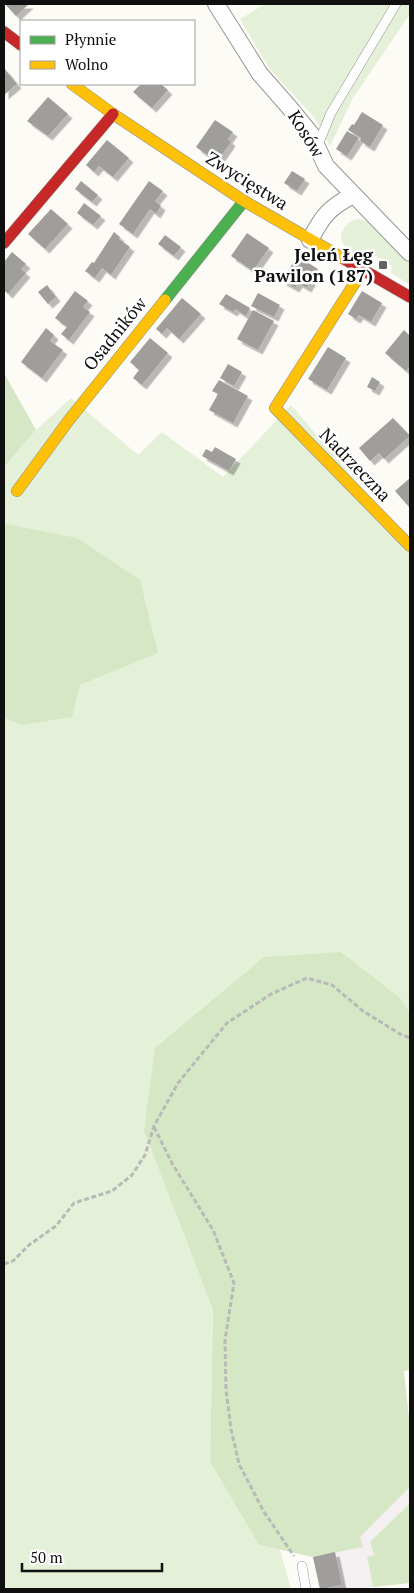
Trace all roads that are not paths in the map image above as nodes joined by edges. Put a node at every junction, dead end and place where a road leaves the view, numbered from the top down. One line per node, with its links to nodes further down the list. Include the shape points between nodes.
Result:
1 (216, 4): 7 (street, Kosów, via 260,74 311,134)
2 (396, 4): 7 (lane, via 331,113)
3 (4, 32): 4 (street)
4 (20, 44)
5 (73, 85): 6 (street, Zwycięstwa)
6 (113, 114): 9 (street, Zwycięstwa); 11 (street)
7 (317, 147): 8 (street, Kosów, via 326,166)
8 (353, 195): 10 (street, via 334,206 320,220); 12 (street, Kosów)
9 (244, 201): 10 (street, Zwycięstwa); 15 (street, Osadników, via 69,420)
10 (310, 240): 13 (street, Zwycięstwa)
11 (4, 243)
12 (410, 253)
13 (363, 270): 14 (street, Zwycięstwa); 16 (street, Nadrzeczna, via 275,408)
14 (410, 297)
15 (17, 491)
16 (410, 546)
17 (302, 1566): 18 (lane)
18 (306, 1589)

